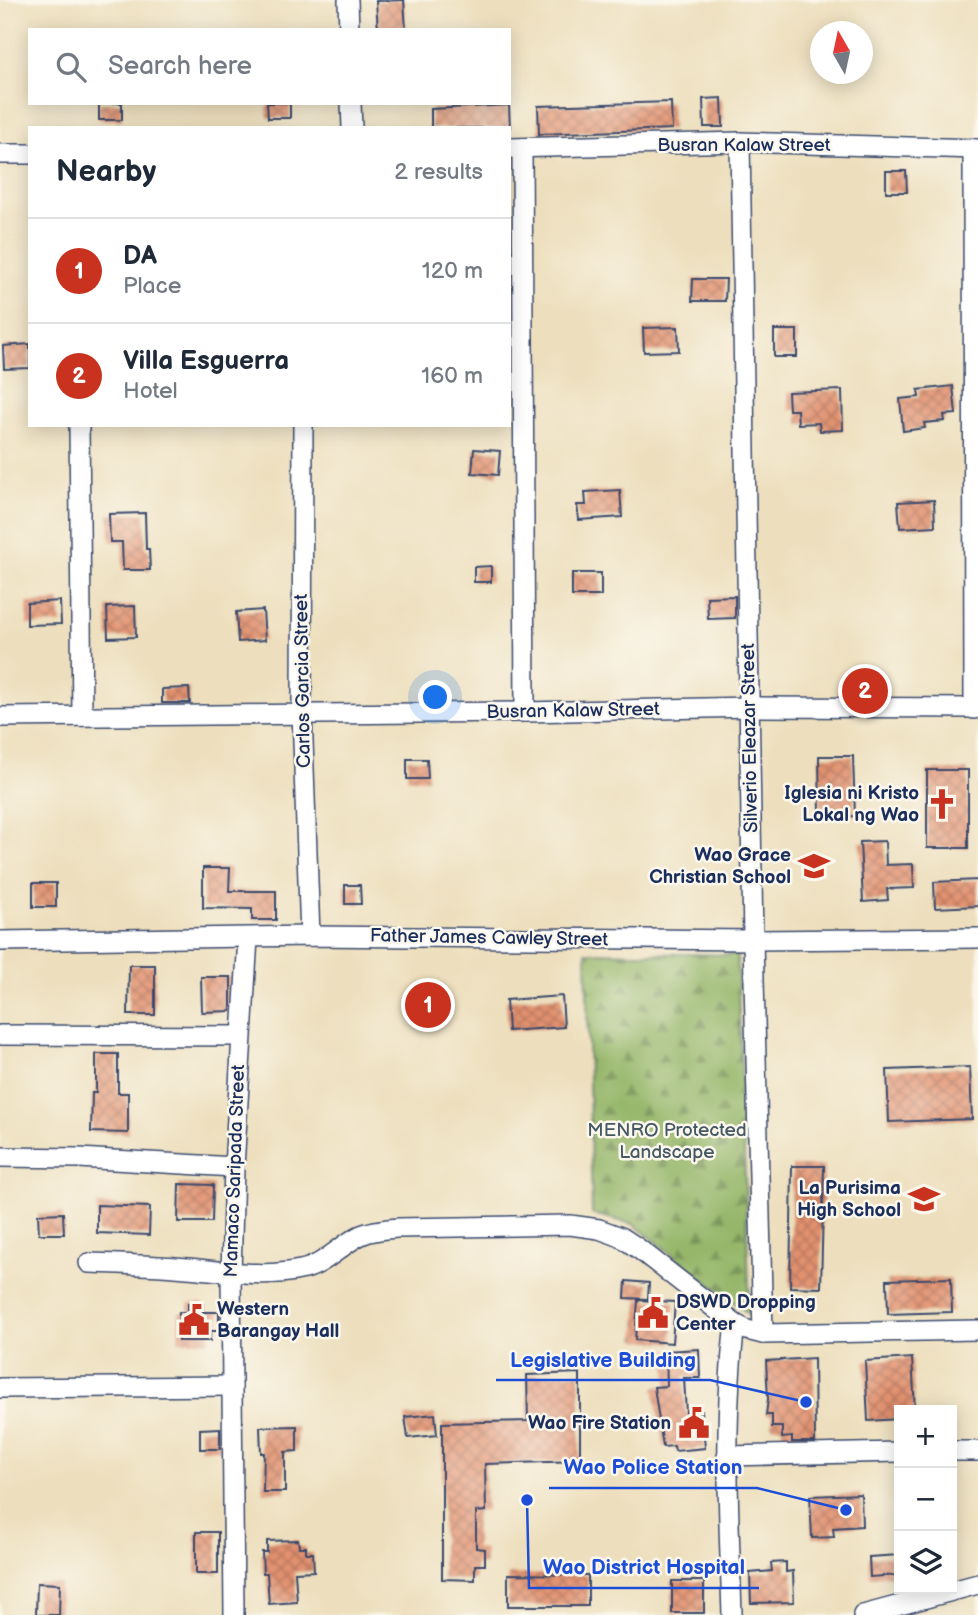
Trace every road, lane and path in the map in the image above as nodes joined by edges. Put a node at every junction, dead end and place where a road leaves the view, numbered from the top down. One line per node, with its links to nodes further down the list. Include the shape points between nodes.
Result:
1 (348, 0): 2 (street)
2 (349, 28)
3 (351, 105): 4 (street)
4 (352, 126)
5 (740, 142): 6 (street, Busran Kalaw Street); 7 (street, Busran Kalaw Street); 12 (street, Silverio Eleazar Street)
6 (516, 148): 14 (street)
7 (975, 149): 13 (street)
8 (28, 154): 9 (street)
9 (0, 155)
10 (79, 427): 16 (street)
11 (303, 427): 15 (street, Carlos Garcia Street)
12 (750, 707): 13 (street, Busran Kalaw Street); 14 (street, Busran Kalaw Street); 22 (street, Silverio Eleazar Street)
13 (976, 709)
14 (525, 712): 15 (street, Busran Kalaw Street)
15 (302, 713): 16 (street, Busran Kalaw Street); 18 (street, Carlos Garcia Street)
16 (82, 716): 17 (street, Busran Kalaw Street)
17 (0, 717)
18 (310, 936): 19 (street, Father James Cawley Street); 22 (street, Father James Cawley Street)
19 (248, 938): 21 (street, Father James Cawley Street); 24 (street, Mamaco Saripada Street)
20 (978, 938): 22 (street, Father James Cawley Street)
21 (0, 940)
22 (753, 940): 31 (street, Silverio Eleazar Street)
23 (0, 1035): 24 (street)
24 (240, 1035): 26 (street, Mamaco Saripada Street)
25 (0, 1157): 26 (street)
26 (234, 1167): 28 (street, Mamaco Saripada Street)
27 (89, 1263): 28 (street)
28 (231, 1273): 29 (street, via 304,1270 378,1230 570,1225 621,1237); 32 (street, Mamaco Saripada Street)
29 (735, 1324): 31 (street); 37 (street, via 728,1380)
30 (978, 1330): 31 (street)
31 (763, 1334)
32 (232, 1386): 33 (street); 39 (street, Mamaco Saripada Street)
33 (0, 1388)
34 (957, 1451): 35 (street)
35 (978, 1451)
36 (894, 1452): 37 (street)
37 (727, 1456): 40 (street)
38 (978, 1584): 41 (street)
39 (234, 1615)
40 (732, 1615)
41 (863, 1615)

